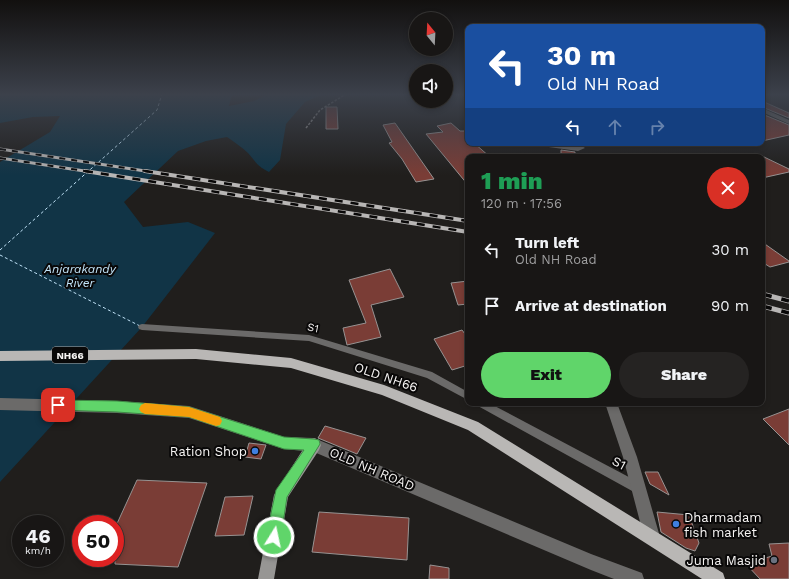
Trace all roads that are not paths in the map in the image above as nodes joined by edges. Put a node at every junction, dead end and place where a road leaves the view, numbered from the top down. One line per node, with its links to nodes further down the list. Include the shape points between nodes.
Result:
1 (553, 146): 2 (street, via 578,150)
2 (581, 146)
3 (142, 327): 5 (lane, S1, via 310,338 429,375)
4 (0, 356): 11 (main road, OLD NH66 / NH66, via 196,354 291,363 384,390 473,426)
5 (465, 394)
6 (0, 404): 9 (street, OLD NH ROAD, via 117,406 189,412 284,443)
7 (487, 406): 10 (lane, S1)
8 (612, 406): 10 (street)
9 (314, 444): 12 (main road, via 281,495); 13 (street, OLD NH ROAD)
10 (639, 488): 11 (street)
11 (652, 537): 14 (main road, OLD NH66 / NH66)
12 (266, 579)
13 (636, 579)
14 (717, 579)

